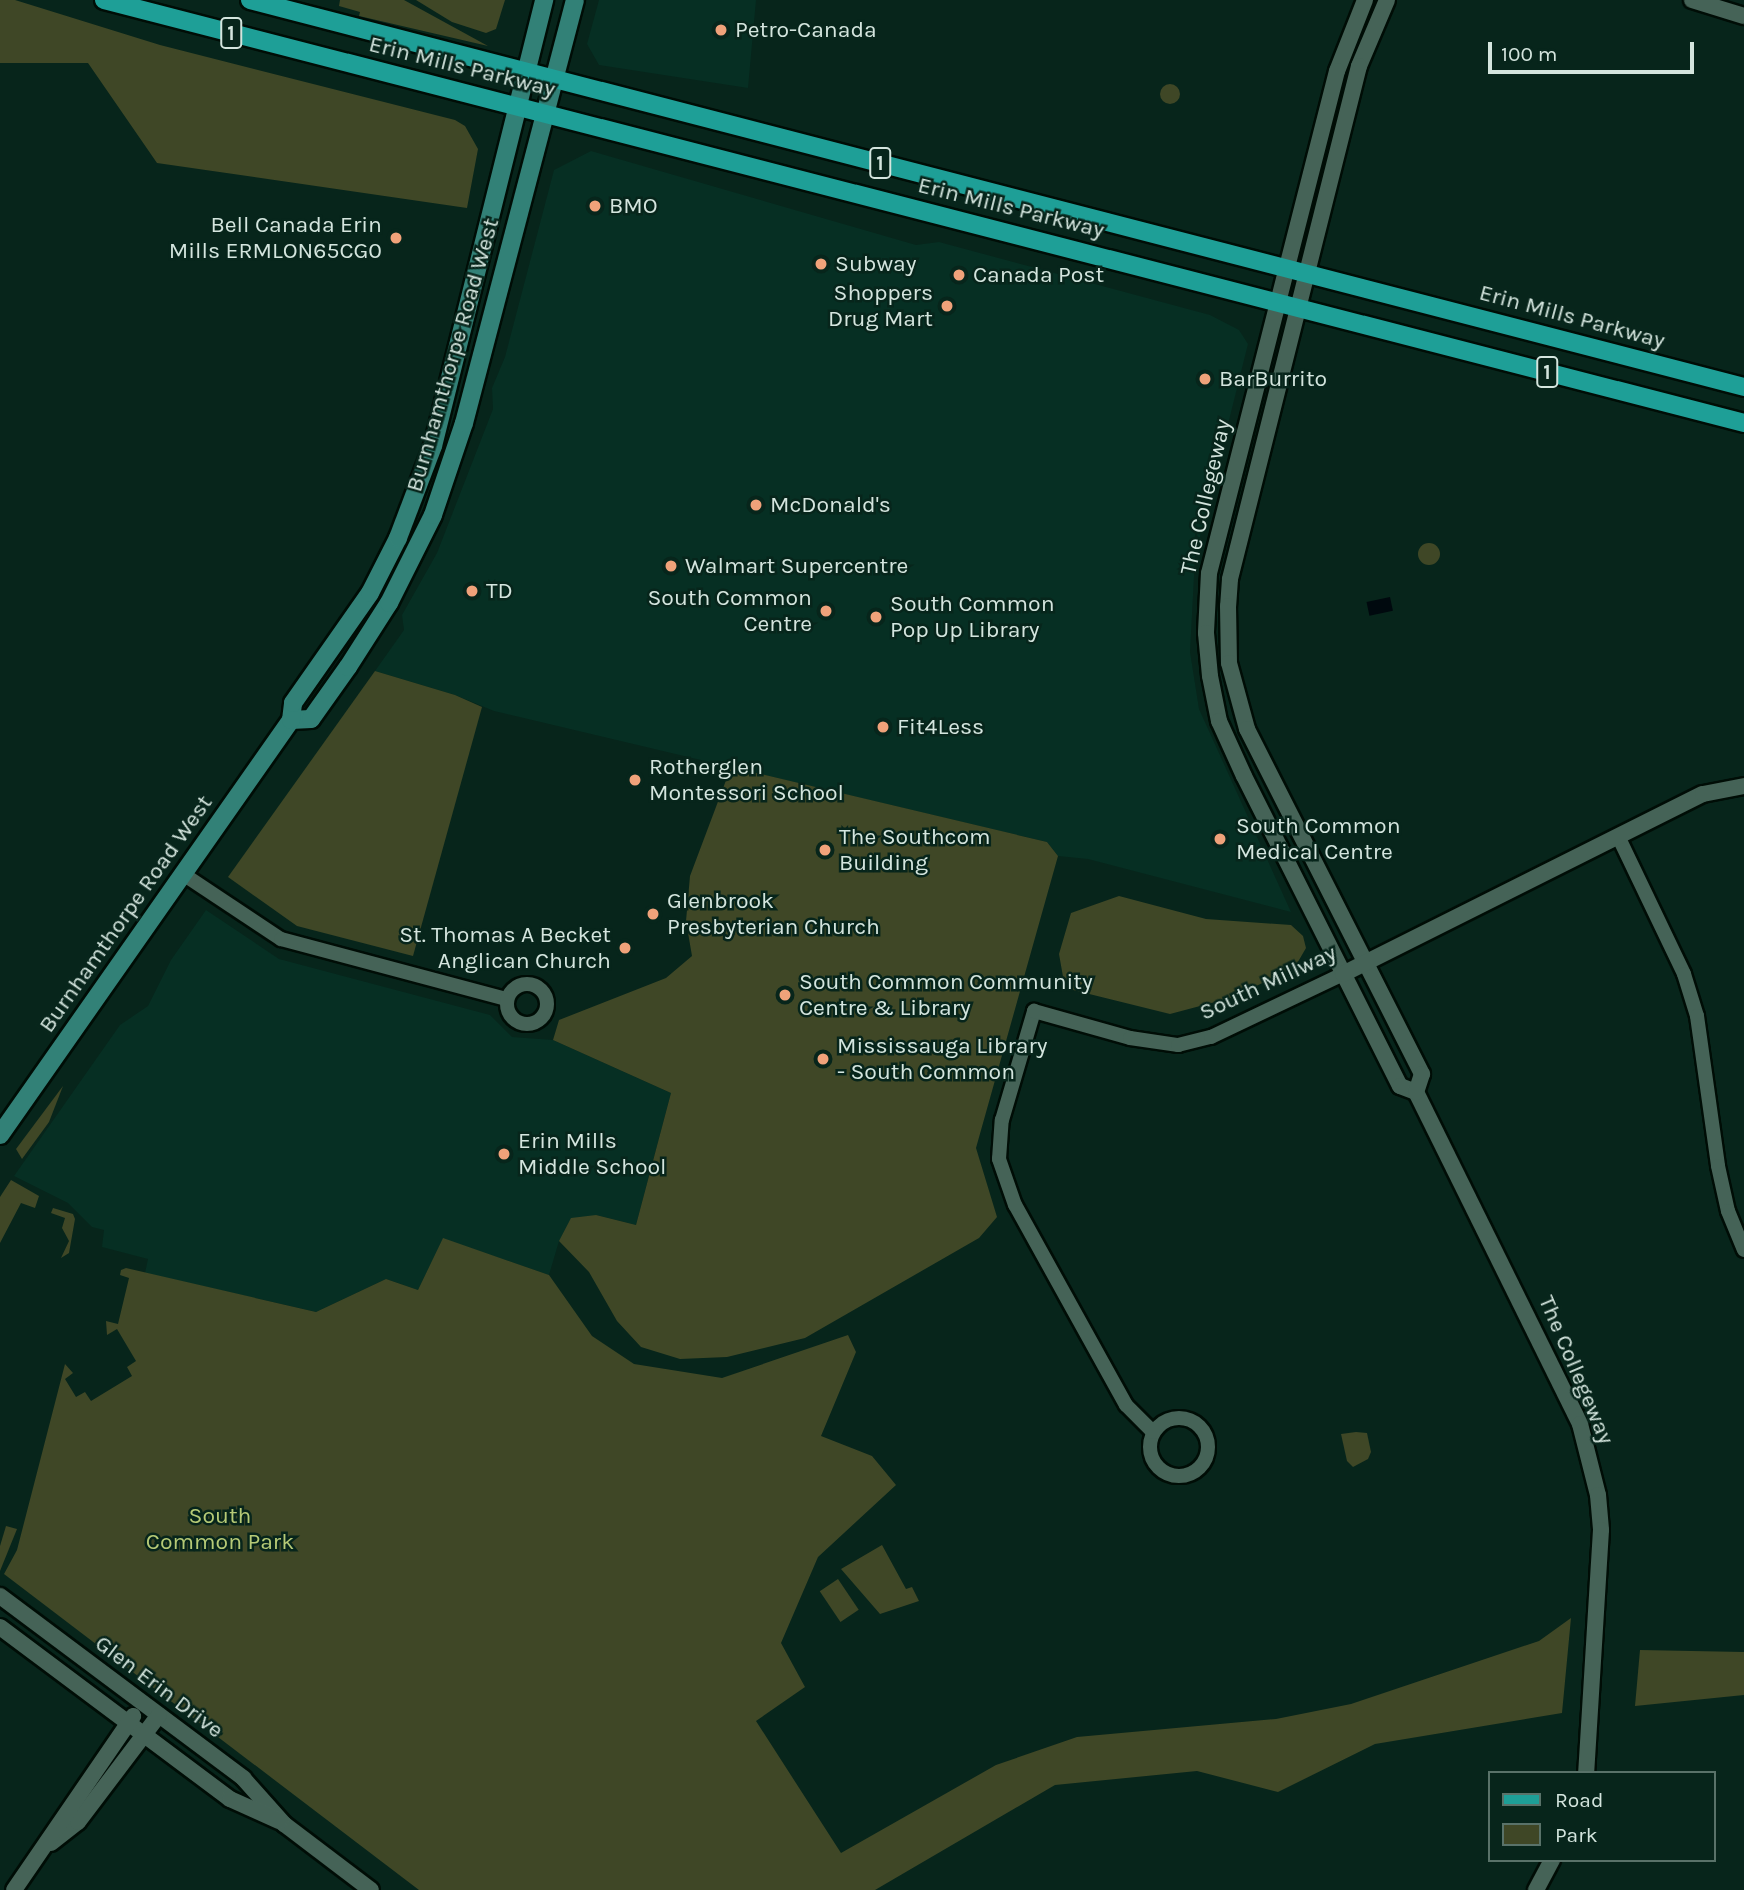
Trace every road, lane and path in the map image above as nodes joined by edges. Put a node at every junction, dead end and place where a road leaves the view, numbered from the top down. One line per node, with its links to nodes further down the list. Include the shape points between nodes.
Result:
1 (104, 0): 11 (main road, Erin Mills Parkway / 1)
2 (250, 0): 9 (main road, Erin Mills Parkway / 1)
3 (544, 0): 9 (main road, Burnhamthorpe Road West)
4 (575, 0): 10 (main road, Burnhamthorpe Road West)
5 (1365, 0): 13 (street, The Collegeway, via 1337,71)
6 (1387, 0): 14 (street, The Collegeway, via 1359,66)
7 (1692, 0): 8 (street)
8 (1744, 16)
9 (526, 72): 10 (main road, Erin Mills Parkway / 1); 11 (main road, Burnhamthorpe Road West)
10 (554, 79): 12 (main road, Burnhamthorpe Road West); 13 (main road, Erin Mills Parkway / 1)
11 (517, 107): 12 (main road, Erin Mills Parkway / 1); 19 (main road, Burnhamthorpe Road West, via 421,482 370,593 293,703)
12 (545, 114): 15 (main road, Erin Mills Parkway / 1); 19 (main road, Burnhamthorpe Road West, via 464,423 433,515 396,592 348,667 311,719)
13 (1286, 268): 14 (main road, Erin Mills Parkway / 1); 15 (street, The Collegeway)
14 (1308, 274): 16 (street, The Collegeway); 17 (main road, Erin Mills Parkway / 1)
15 (1277, 302): 16 (main road, Erin Mills Parkway / 1); 24 (street, The Collegeway, via 1209,573 1206,633 1210,676 1219,720)
16 (1299, 308): 18 (main road, Erin Mills Parkway / 1); 23 (street, The Collegeway, via 1230,579 1229,663 1247,729)
17 (1744, 387)
18 (1744, 422)
19 (291, 720): 22 (main road, Burnhamthorpe Road West)
20 (1744, 786): 21 (street, South Millway, via 1703,794)
21 (1618, 836): 23 (street, South Millway); 28 (street, via 1684,974 1697,1016 1718,1166 1728,1211)
22 (186, 876): 25 (street, via 291,943); 27 (main road, Burnhamthorpe Road West)
23 (1366, 962): 24 (street, South Millway); 26 (street, The Collegeway, via 1422,1074)
24 (1343, 974): 26 (street, The Collegeway, via 1400,1086); 29 (street, South Millway, via 1211,1037 1178,1045 1130,1038 1034,1011 1002,1120 999,1159 1015,1205 1119,1394)
25 (507, 999)
26 (1416, 1092): 36 (street, The Collegeway, via 1567,1392 1591,1460 1601,1530 1601,1582)
27 (0, 1135)
28 (1744, 1250)
29 (1153, 1432): 29 (street, via 1149,1451 1166,1474 1192,1473 1205,1461 1208,1443 1193,1421 1175,1418)
30 (0, 1596): 32 (street, Glen Erin Drive)
31 (0, 1627): 34 (street, Glen Erin Drive)
32 (143, 1703): 33 (street, Glen Erin Drive); 34 (street)
33 (159, 1715): 35 (street); 37 (street, Glen Erin Drive, via 243,1778)
34 (128, 1723): 35 (street, Glen Erin Drive); 38 (street, via 63,1813)
35 (144, 1735): 37 (street, Glen Erin Drive, via 230,1799); 38 (street, via 78,1822)
36 (1586, 1771)
37 (284, 1824): 41 (street, Glen Erin Drive)
38 (47, 1846): 40 (street)
39 (1551, 1862): 42 (street)
40 (14, 1890)
41 (371, 1890)
42 (1536, 1890)

